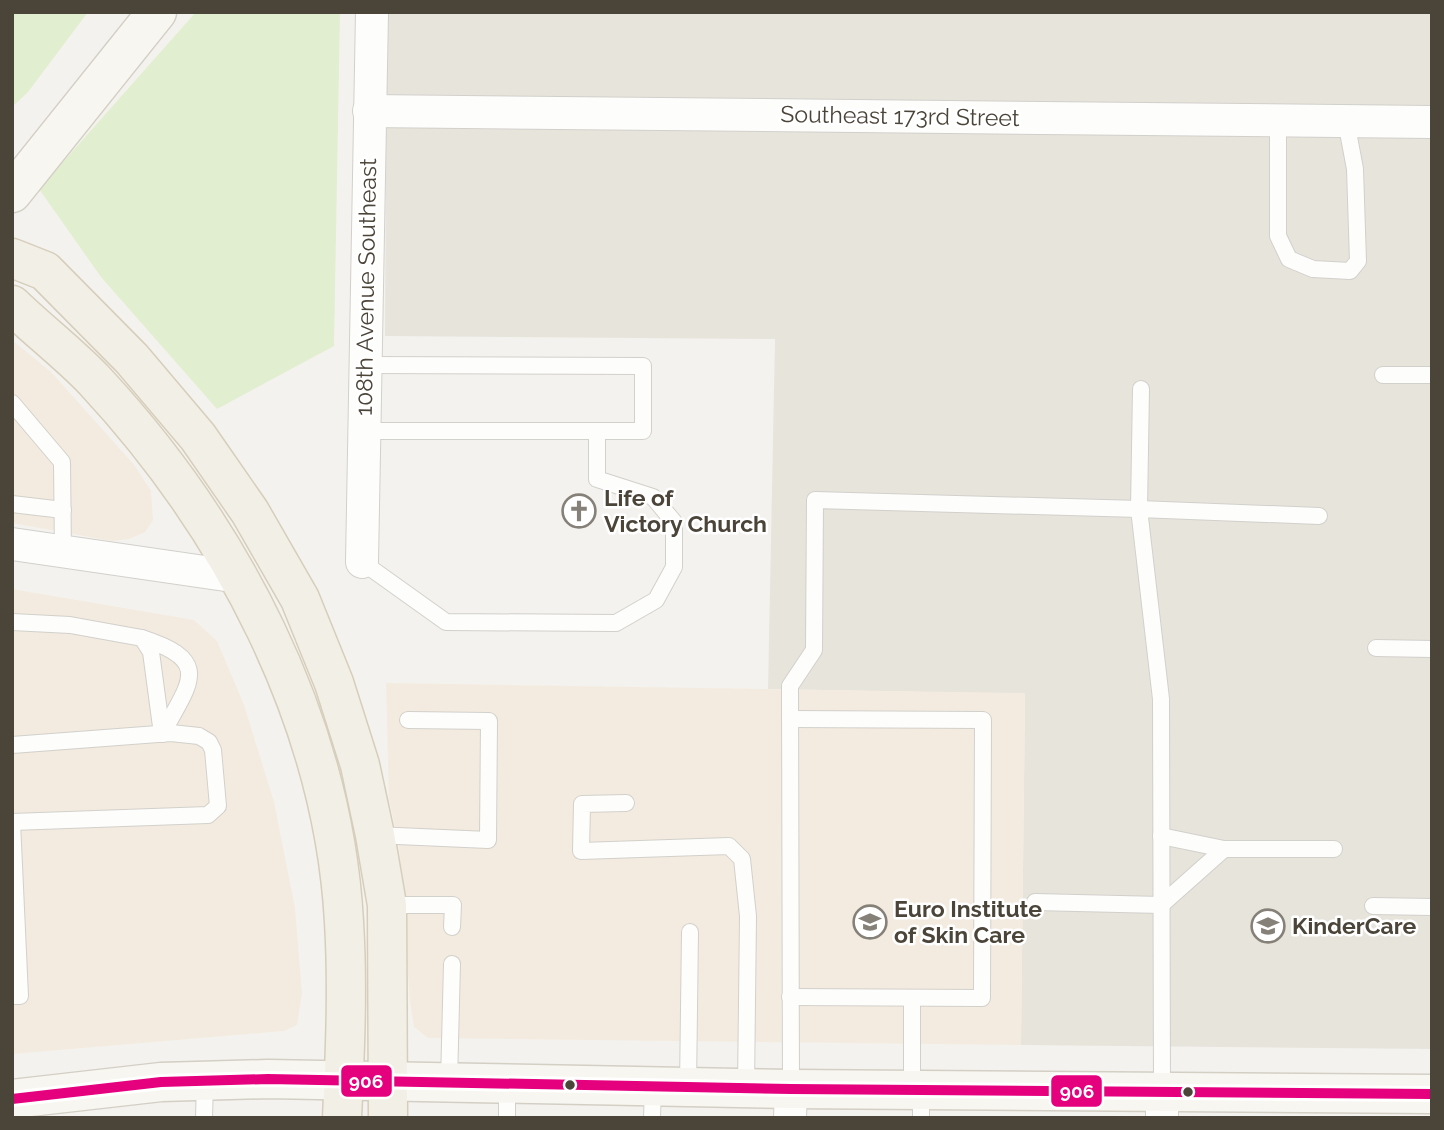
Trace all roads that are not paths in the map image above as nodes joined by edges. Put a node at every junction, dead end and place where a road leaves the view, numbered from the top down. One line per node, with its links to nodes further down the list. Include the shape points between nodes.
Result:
1 (157, 12): 7 (main road)
2 (372, 12): 3 (street, 108th Avenue Southeast)
3 (369, 111): 4 (street, Southeast 173rd Street); 10 (street, 108th Avenue Southeast)
4 (1278, 120): 5 (street, Southeast 173rd Street); 5 (lane, via 1278,236 1289,259 1313,269 1350,271 1358,261 1355,169)
5 (1346, 121): 6 (street, Southeast 173rd Street)
6 (1432, 121)
7 (12, 194)
8 (12, 258): 34 (main road, via 45,271 132,359 198,437 250,512 292,582 334,683 360,765)
9 (12, 305): 24 (main road, via 93,379 166,465)
10 (365, 365): 15 (street, 108th Avenue Southeast); 16 (lane, via 643,366 643,431)
11 (1383, 375): 12 (lane)
12 (1432, 376)
13 (1141, 389): 18 (lane)
14 (12, 403): 19 (lane, via 62,462)
15 (364, 431): 16 (lane); 23 (street, 108th Avenue Southeast)
16 (597, 431): 23 (lane, via 597,478 653,497 674,522 674,567 656,600 616,623 446,622)
17 (12, 504): 19 (lane)
18 (1139, 509): 20 (lane); 29 (lane, via 815,500 814,650 790,686); 35 (lane, via 1161,699)
19 (63, 510): 22 (lane)
20 (1319, 516)
21 (12, 544): 22 (street)
22 (63, 553): 24 (street)
23 (362, 562)
24 (239, 577): 55 (main road, via 295,700 335,847 344,921)
25 (12, 622): 26 (lane, via 70,625)
26 (142, 638): 31 (lane, via 151,652); 31 (lane, via 172,648 190,674)
27 (1376, 648): 28 (lane)
28 (1432, 649)
29 (790, 719): 47 (lane); 48 (lane, via 983,720 982,998)
30 (408, 720): 34 (lane, via 489,721 488,840)
31 (162, 734): 32 (lane); 46 (lane, via 186,734 209,742 214,750 215,811 208,815 12,822 20,996)
32 (12, 745)
33 (626, 803): 51 (lane, via 582,804 581,851 729,846 742,859 748,916)
34 (375, 835): 39 (main road)
35 (1161, 836): 36 (lane); 40 (lane)
36 (1224, 849): 37 (lane); 40 (lane)
37 (1334, 849)
38 (1035, 902): 40 (lane)
39 (387, 905): 43 (lane, via 453,905); 49 (main road)
40 (1161, 905): 59 (lane)
41 (1373, 906): 42 (lane)
42 (1432, 907)
43 (452, 927)
44 (690, 932): 53 (lane)
45 (452, 964): 50 (lane)
46 (12, 996)
47 (790, 997): 48 (lane); 58 (lane)
48 (912, 998): 56 (lane)
49 (389, 1080): 50 (main road); 55 (main road); 61 (main road)
50 (449, 1082): 57 (main road)
51 (746, 1088): 53 (main road); 58 (main road)
52 (1432, 1094): 59 (main road)
53 (664, 1097): 57 (main road)
54 (205, 1099): 55 (main road); 60 (main road, via 161,1082)
55 (343, 1099)
56 (918, 1099): 58 (main road); 59 (main road)
57 (507, 1100)
58 (790, 1104)
59 (1162, 1104)
60 (15, 1105)
61 (388, 1118)

